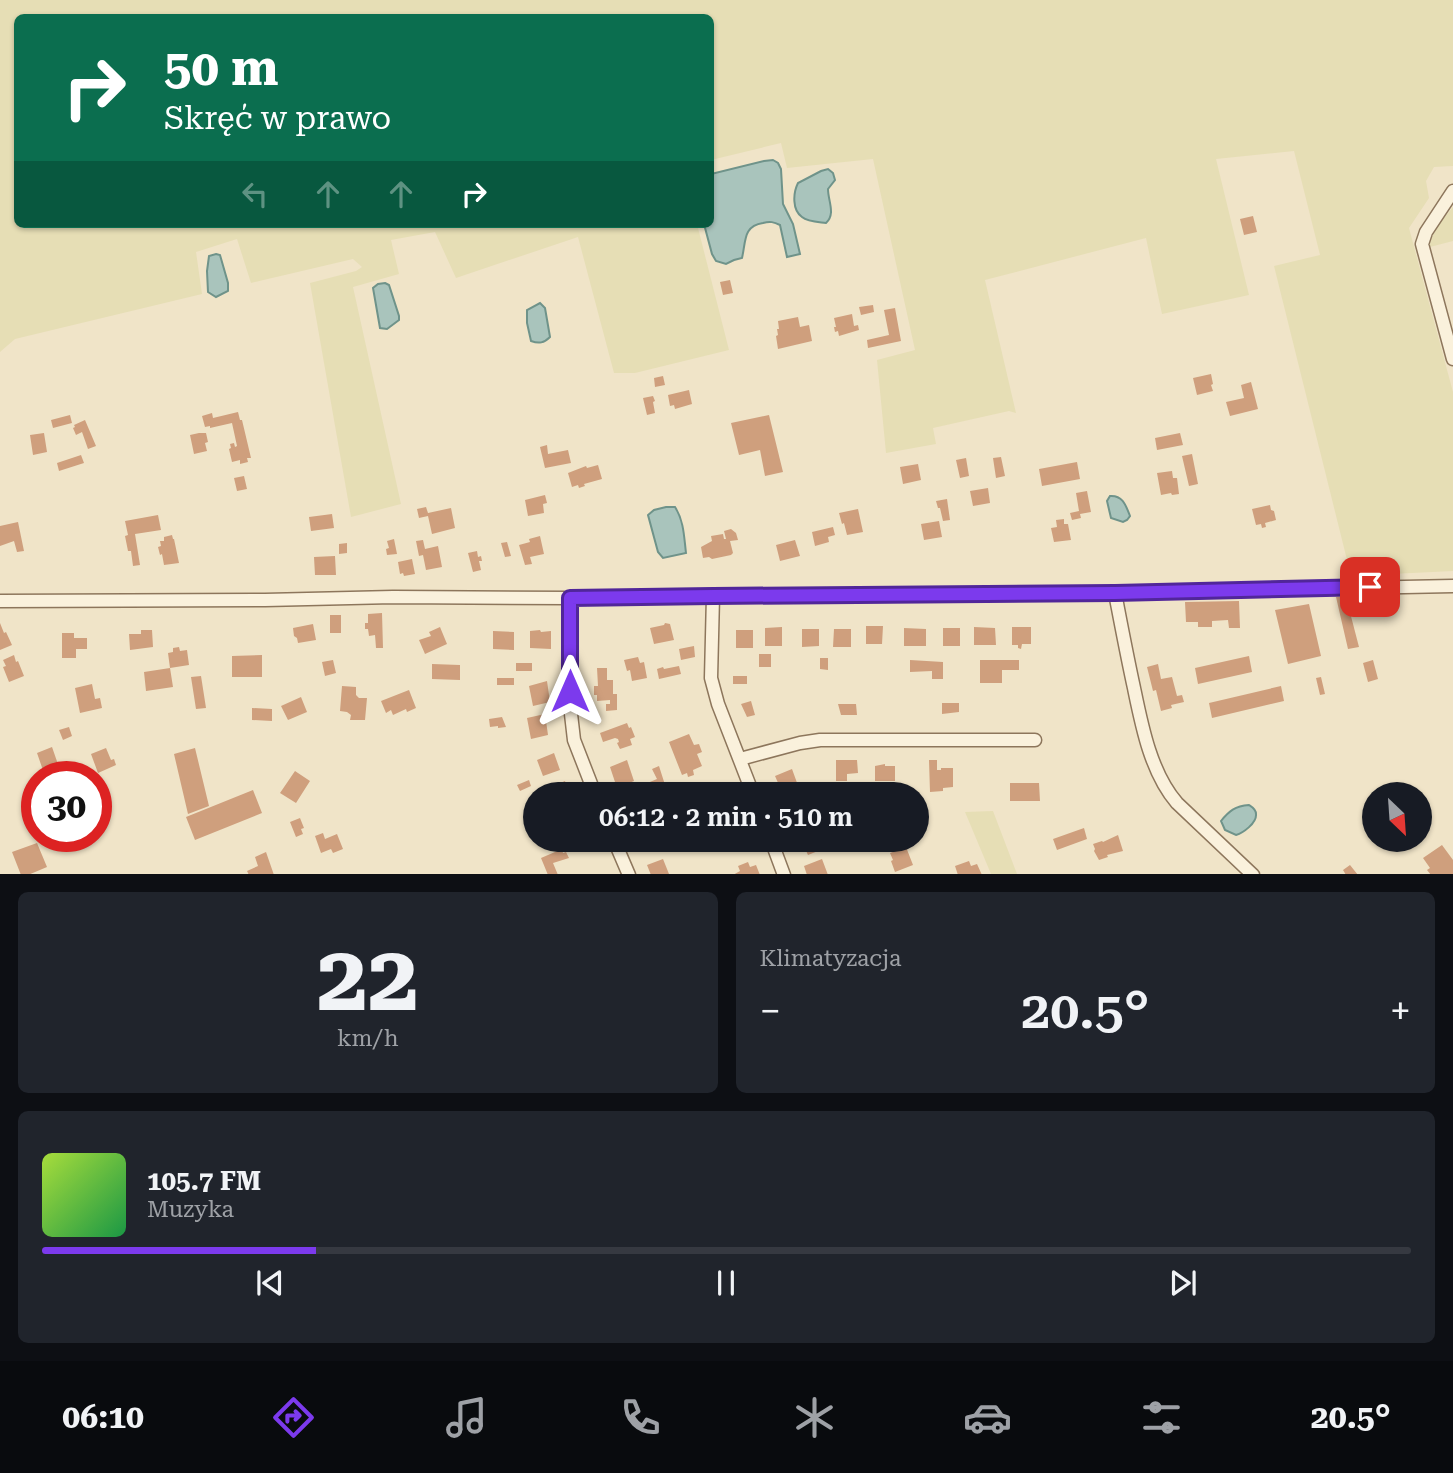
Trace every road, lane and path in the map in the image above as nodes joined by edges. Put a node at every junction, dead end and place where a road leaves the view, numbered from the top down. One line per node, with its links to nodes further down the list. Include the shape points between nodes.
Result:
1 (1453, 191): 2 (street, via 1422,244)
2 (1453, 359)
3 (1453, 586): 4 (street)
4 (1115, 593): 5 (street); 16 (street, via 1147,741 1168,792)
5 (713, 596): 6 (street); 9 (street, via 711,678)
6 (570, 598): 7 (street); 10 (street, via 571,714 574,740)
7 (0, 601)
8 (1035, 740): 9 (street, via 820,740)
9 (740, 759): 11 (street)
10 (591, 782)
11 (749, 782)
12 (619, 852): 14 (street)
13 (776, 852): 15 (street)
14 (629, 874)
15 (784, 874)
16 (1253, 874)

